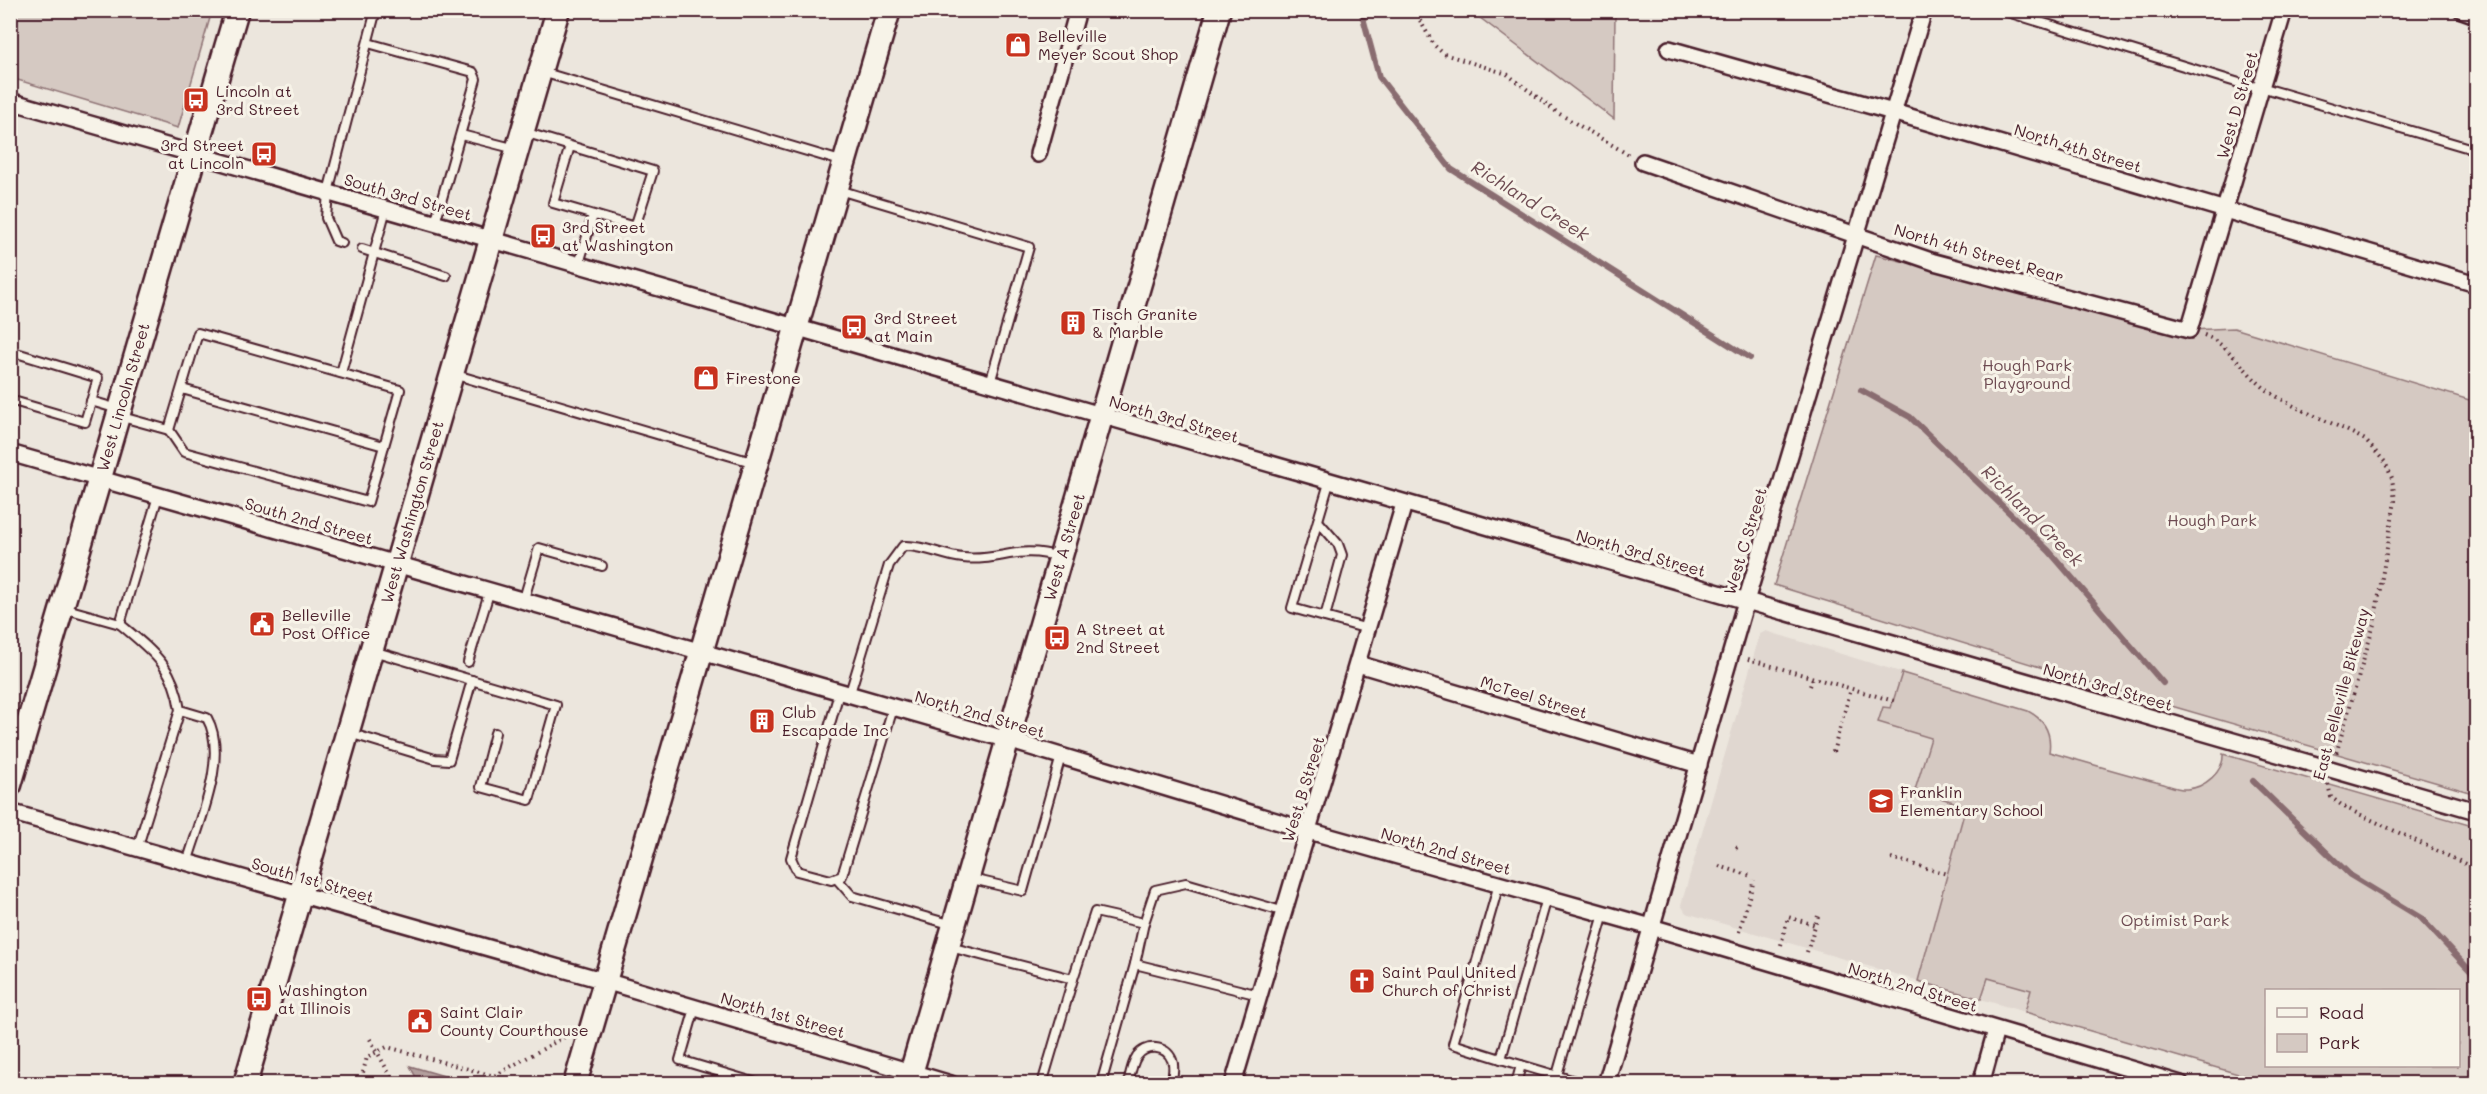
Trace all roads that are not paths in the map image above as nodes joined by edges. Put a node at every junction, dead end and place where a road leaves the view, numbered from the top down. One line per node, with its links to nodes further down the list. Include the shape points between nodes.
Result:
1 (237, 10): 22 (main road, West Lincoln Street)
2 (376, 10): 12 (lane)
3 (558, 10): 14 (main road, West Washington Street)
4 (889, 10): 24 (main road)
5 (1078, 10): 23 (street)
6 (1219, 10): 49 (main road, West A Street)
7 (1924, 10): 17 (street, West C Street)
8 (2001, 10): 15 (lane)
9 (2284, 10): 15 (street, West D Street)
10 (2462, 10): 11 (street)
11 (2476, 15)
12 (368, 42): 18 (lane, via 473,72 476,80); 27 (lane)
13 (1669, 49): 17 (street, North 4th Street)
14 (540, 72): 19 (main road, West Washington Street); 24 (lane)
15 (2261, 87): 21 (lane); 29 (street, West D Street)
16 (10, 101): 22 (street, South 3rd Street)
17 (1893, 112): 29 (street, North 4th Street); 32 (street, West C Street)
18 (461, 135): 19 (lane); 31 (lane)
19 (520, 141): 20 (lane); 33 (main road, West Washington Street)
20 (570, 146): 30 (lane, via 554,203); 30 (lane, via 653,171 635,227)
21 (2476, 150)
22 (195, 154): 27 (street, South 3rd Street); 48 (main road, West Lincoln Street)
23 (1038, 154)
24 (845, 162): 26 (main road)
25 (1643, 162): 32 (street, North 4th Street Rear)
26 (837, 190): 40 (main road); 44 (lane, via 1029,247)
27 (328, 192): 28 (street, South 3rd Street); 34 (lane, via 326,218 336,241)
28 (386, 209): 31 (street, South 3rd Street); 36 (lane)
29 (2225, 210): 32 (street, North 4th Street Rear, via 2189,330 1934,262); 39 (street, North 4th Street)
30 (593, 215): 37 (lane)
31 (435, 223): 33 (street, South 3rd Street)
32 (1856, 235): 64 (street, West C Street)
33 (491, 239): 37 (street, South 3rd Street); 43 (main road, West Washington Street)
34 (342, 243)
35 (362, 249): 36 (lane)
36 (374, 253): 38 (lane); 42 (lane)
37 (579, 264): 40 (street, South 3rd Street)
38 (446, 276)
39 (2476, 284)
40 (797, 326): 44 (street, North 3rd Street); 53 (main road)
41 (10, 351): 47 (lane, via 98,378)
42 (341, 373): 45 (lane, via 198,333); 51 (lane, via 400,390)
43 (452, 373): 53 (lane); 60 (main road, West Washington Street)
44 (990, 383): 49 (street, North 3rd Street)
45 (182, 389): 50 (lane); 51 (lane)
46 (10, 400): 47 (lane, via 85,422)
47 (91, 401): 48 (lane)
48 (119, 413): 50 (lane); 54 (main road, West Lincoln Street)
49 (1102, 417): 55 (street, North 3rd Street); 59 (main road, West A Street)
50 (169, 430): 51 (lane, via 184,452 368,502)
51 (384, 447)
52 (10, 453): 54 (street, South 2nd Street)
53 (757, 463): 70 (main road)
54 (99, 478): 56 (street, South 2nd Street); 65 (main road, West Lincoln Street)
55 (1329, 483): 57 (street, North 3rd Street); 58 (lane)
56 (158, 496): 60 (street, South 2nd Street); 67 (lane)
57 (1404, 504): 64 (street, North 3rd Street); 68 (street, West B Street)
58 (1318, 521): 66 (lane, via 1338,544 1342,555); 66 (lane, via 1292,608)
59 (1061, 558): 74 (lane, via 1019,551 961,558 903,546 889,565); 79 (main road, West A Street)
60 (396, 566): 62 (street, South 2nd Street); 69 (main road, West Washington Street)
61 (602, 566): 63 (lane, via 539,548)
62 (489, 592): 63 (street, South 2nd Street); 71 (lane)
63 (523, 602): 70 (street, South 2nd Street)
64 (1746, 602): 81 (street, West C Street); 83 (street, North 3rd Street)
65 (62, 607): 67 (lane); 82 (main road, West Lincoln Street)
66 (1325, 617): 68 (lane)
67 (120, 624): 76 (lane, via 168,670)
68 (1368, 629): 72 (street, West B Street)
69 (372, 650): 73 (lane); 77 (main road, West Washington Street)
70 (702, 654): 74 (street, North 2nd Street); 100 (main road)
71 (468, 662)
72 (1358, 664): 81 (street, McTeel Street); 85 (street, West B Street)
73 (472, 680): 77 (lane, via 449,760); 78 (lane, via 556,705 529,800 481,787)
74 (844, 694): 75 (street, North 2nd Street); 89 (lane, via 791,858 797,871)
75 (893, 708): 79 (street, North 2nd Street); 89 (lane, via 844,871)
76 (180, 710): 86 (lane); 87 (lane, via 207,718 216,744 215,765)
77 (348, 732): 91 (main road, West Washington Street)
78 (495, 733)
79 (1008, 740): 80 (street, North 2nd Street); 88 (main road, West A Street)
80 (1061, 756): 85 (street, North 2nd Street); 88 (lane, via 1023,891)
81 (1699, 765): 96 (street, West C Street)
82 (10, 785)
83 (2476, 811)
84 (10, 812): 86 (street, South 1st Street)
85 (1309, 831): 90 (street, North 2nd Street); 93 (street, West B Street)
86 (137, 849): 87 (street, South 1st Street)
87 (187, 863): 91 (street, South 1st Street)
88 (968, 878): 97 (main road, West A Street)
89 (837, 879): 97 (lane, via 852,896)
90 (1499, 884): 92 (street, North 2nd Street); 104 (lane, via 1453,1044)
91 (300, 896): 100 (street, South 1st Street); 108 (main road, West Washington Street)
92 (1547, 898): 94 (street, North 2nd Street); 104 (lane)
93 (1285, 912): 95 (lane, via 1186,883 1155,890); 101 (street, West B Street)
94 (1604, 914): 96 (street, North 2nd Street); 106 (lane)
95 (1144, 923): 98 (lane); 99 (lane, via 1095,912)
96 (1652, 927): 103 (street, North 2nd Street); 119 (street, West C Street)
97 (951, 936): 99 (lane); 107 (main road, West A Street)
98 (1135, 964): 101 (lane); 113 (lane)
99 (1073, 979): 112 (lane)
100 (605, 981): 102 (street, North 1st Street); 109 (main road)
101 (1259, 995): 116 (street, West B Street)
102 (695, 1008): 107 (street, North 1st Street); 110 (lane, via 680,1060)
103 (1996, 1030): 120 (street); 121 (street, North 2nd Street)
104 (1501, 1059): 105 (lane)
105 (1521, 1065): 106 (lane); 117 (lane)
106 (1557, 1076): 118 (lane)
107 (910, 1078): 111 (street, North 1st Street)
108 (245, 1083)
109 (574, 1083)
110 (760, 1083)
111 (951, 1083)
112 (1042, 1083)
113 (1101, 1083)
114 (1128, 1083): 115 (lane, via 1135,1058 1154,1047 1171,1059)
115 (1171, 1083)
116 (1233, 1083)
117 (1515, 1083)
118 (1585, 1083)
119 (1606, 1083)
120 (1981, 1083)
121 (2181, 1083)

